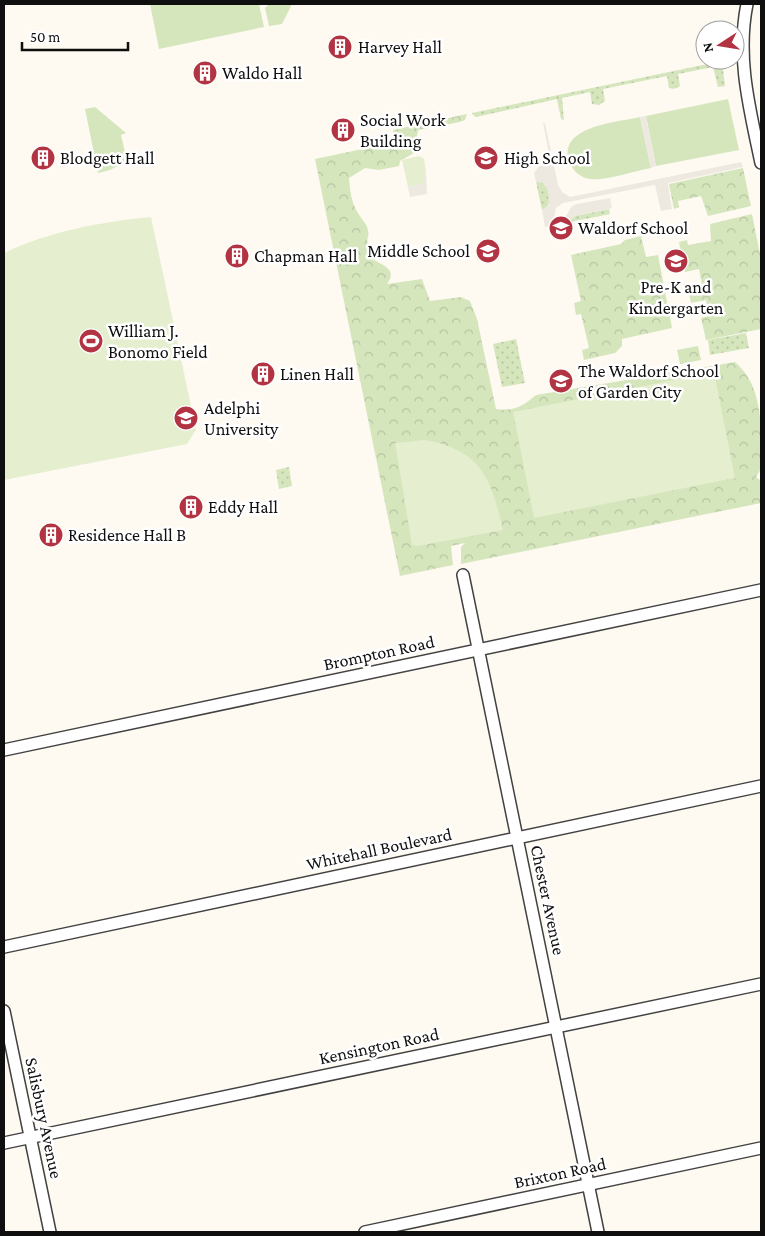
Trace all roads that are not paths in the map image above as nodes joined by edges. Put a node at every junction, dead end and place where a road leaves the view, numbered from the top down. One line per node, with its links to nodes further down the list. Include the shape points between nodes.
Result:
1 (747, 4): 2 (street, via 743,73)
2 (761, 163)
3 (463, 575): 5 (street, Chester Avenue)
4 (761, 590): 5 (street, Brompton Road)
5 (478, 650): 6 (street, Brompton Road); 8 (street, Chester Avenue)
6 (4, 750)
7 (761, 786): 8 (street, Whitehall Boulevard)
8 (517, 838): 9 (street, Whitehall Boulevard); 12 (street, Chester Avenue)
9 (4, 946)
10 (761, 984): 12 (street, Kensington Road)
11 (4, 1011): 13 (street, Salisbury Avenue)
12 (556, 1026): 13 (street, Kensington Road); 16 (street, Chester Avenue)
13 (30, 1138): 14 (street, Kensington Road); 17 (street, Salisbury Avenue)
14 (4, 1144)
15 (761, 1148): 16 (street, Brixton Road)
16 (589, 1185): 18 (street, Brixton Road); 19 (street, Chester Avenue)
17 (50, 1232)
18 (365, 1232)
19 (598, 1232)

